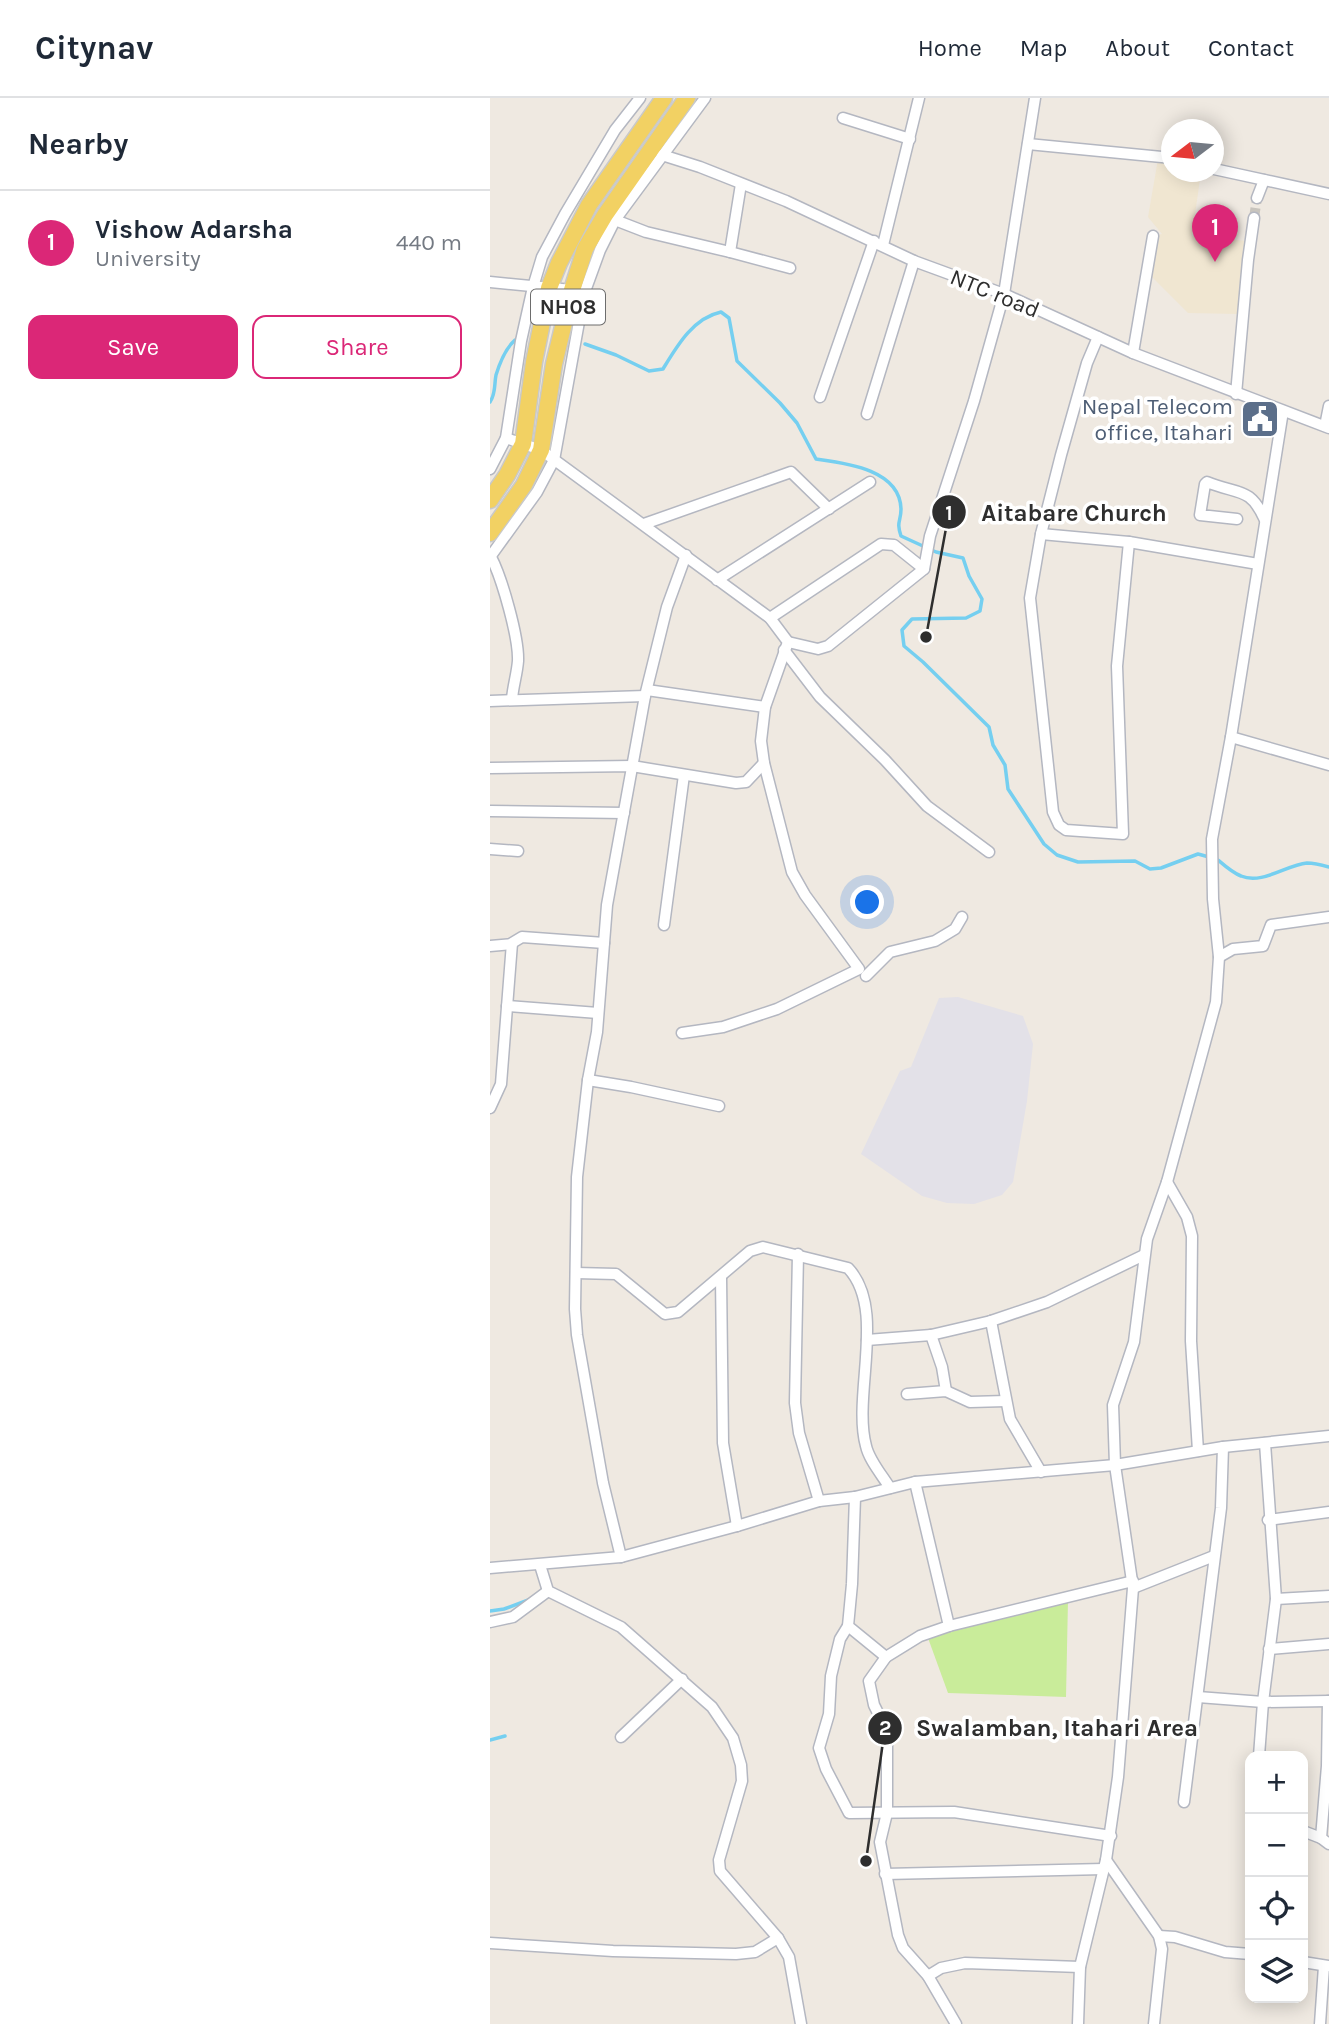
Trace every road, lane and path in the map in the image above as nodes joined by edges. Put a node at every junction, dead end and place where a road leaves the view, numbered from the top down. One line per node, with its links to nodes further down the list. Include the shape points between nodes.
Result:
1 (640, 98): 25 (street, via 615,130 542,257)
2 (664, 98): 25 (main road, NH08, via 589,205)
3 (687, 98): 26 (main road, NH08, via 596,230)
4 (705, 98): 10 (street)
5 (919, 98): 8 (street)
6 (1035, 98): 9 (street)
7 (843, 118): 8 (street)
8 (910, 139): 20 (street)
9 (1028, 144): 11 (street); 27 (street)
10 (662, 155): 14 (street, NTC road); 18 (street)
11 (1161, 157)
12 (1224, 171): 13 (street)
13 (1264, 180): 15 (street); 16 (street)
14 (741, 184): 20 (street, NTC road); 21 (street)
15 (1329, 194)
16 (1257, 198)
17 (1254, 218): 32 (street)
18 (615, 220): 21 (street); 31 (street, via 584,294)
19 (1153, 236): 29 (street)
20 (878, 243): 22 (street, NTC road); 33 (street)
21 (730, 252): 23 (street)
22 (914, 261): 27 (street, NTC road); 36 (street)
23 (790, 268)
24 (490, 282): 25 (street)
25 (541, 288): 26 (street); 38 (street, via 522,341); 39 (main road, NH08)
26 (572, 290): 30 (main road, NH08)
27 (1004, 294): 28 (street, NTC road); 53 (street, via 930,536)
28 (1098, 337): 29 (street, NTC road); 49 (street)
29 (1133, 353): 32 (street, NTC road)
30 (554, 364): 31 (main road); 40 (main road, NH08)
31 (571, 368): 40 (street)
32 (1236, 394): 35 (street, NTC road)
33 (820, 397)
34 (1329, 406): 37 (street)
35 (1283, 411): 37 (street, NTC road); 46 (street)
36 (867, 414)
37 (1327, 427)
38 (506, 438): 39 (street); 41 (street)
39 (523, 444): 40 (street); 43 (main road, NH08)
40 (547, 455): 47 (street); 48 (main road, NH08); 52 (street, via 537,492)
41 (490, 469)
42 (870, 482): 44 (street)
43 (490, 500)
44 (829, 509): 47 (street, via 791,472); 55 (street)
45 (1237, 519): 46 (street, via 1200,515 1207,482 1247,494)
46 (1266, 522): 54 (street)
47 (644, 524): 51 (street)
48 (490, 533)
49 (1041, 534): 50 (street); 50 (street, via 1030,598 1032,630 1053,812 1066,830 1123,834 1117,666)
50 (1129, 542): 54 (street)
51 (686, 555): 55 (street); 58 (street, via 667,607)
52 (490, 557): 59 (street, via 507,600 518,660)
53 (926, 564): 56 (street, via 894,545 881,544); 57 (street, via 828,646)
54 (1258, 564): 62 (street)
55 (717, 580): 56 (street)
56 (770, 618): 57 (street)
57 (786, 646): 61 (street); 72 (street, via 820,697 927,806)
58 (646, 693): 59 (street); 61 (street); 65 (street)
59 (512, 699): 60 (street)
60 (490, 701)
61 (765, 707): 63 (street)
62 (1231, 737): 64 (street); 79 (street, via 1212,839)
63 (764, 763): 67 (street, via 741,783); 83 (street, via 792,872 859,969 777,1009 723,1027)
64 (1329, 765)
65 (632, 766): 66 (street); 67 (street); 69 (street)
66 (490, 768)
67 (684, 775): 75 (street)
68 (490, 811): 69 (street)
69 (624, 813): 76 (street)
70 (490, 849): 71 (street)
71 (518, 851)
72 (989, 852)
73 (962, 917): 80 (street, via 955,929 934,941 890,952)
74 (1329, 917): 79 (street, via 1271,925 1263,946 1233,949)
75 (664, 925)
76 (604, 943): 77 (street, via 522,937); 82 (street)
77 (512, 944): 78 (street); 81 (street)
78 (490, 946)
79 (1219, 957): 87 (street, via 1216,1002)
80 (866, 976)
81 (508, 1006): 82 (street); 86 (street, via 501,1084)
82 (598, 1013): 84 (street)
83 (682, 1033)
84 (588, 1080): 85 (street); 90 (street, via 577,1177)
85 (719, 1106)
86 (490, 1108)
87 (1167, 1182): 89 (street); 101 (street, via 1192,1236 1191,1340)
88 (798, 1254): 91 (street, via 763,1247 750,1251); 94 (street, via 848,1268 857,1278); 107 (street, via 795,1403)
89 (1144, 1255): 92 (street, via 1048,1302); 102 (street, via 1134,1342 1113,1405)
90 (576, 1273): 91 (street, via 616,1275 665,1314 678,1312); 112 (street, via 579,1347)
91 (721, 1277): 110 (street, via 723,1443)
92 (991, 1321): 93 (street); 97 (street)
93 (931, 1335): 94 (street); 95 (street)
94 (867, 1340): 105 (street, via 862,1418 866,1447)
95 (946, 1391): 96 (street); 97 (street, via 970,1402)
96 (907, 1394)
97 (1006, 1401): 103 (street, via 1010,1419)
98 (1329, 1436): 99 (street)
99 (1265, 1443): 100 (street); 109 (street)
100 (1223, 1447): 101 (street); 111 (street)
101 (1198, 1451): 102 (street)
102 (1115, 1465): 103 (street); 115 (street)
103 (1041, 1472): 104 (street)
104 (915, 1482): 105 (street); 121 (street)
105 (890, 1488): 106 (street)
106 (855, 1497): 107 (street); 120 (street)
107 (818, 1501): 110 (street)
108 (1329, 1512): 109 (street)
109 (1268, 1520): 118 (street)
110 (737, 1526): 112 (street)
111 (1214, 1556): 115 (street); 126 (street)
112 (621, 1557): 113 (street)
113 (540, 1565): 114 (street); 116 (street)
114 (490, 1568)
115 (1133, 1585): 121 (street); 134 (street)
116 (548, 1591): 119 (street, via 513,1617); 125 (street, via 621,1627)
117 (1329, 1596): 118 (street)
118 (1276, 1599): 123 (street)
119 (490, 1622)
120 (848, 1626): 124 (street); 132 (street, via 831,1676 829,1714 819,1748 849,1813)
121 (949, 1626): 124 (street, via 920,1636)
122 (1329, 1644): 123 (street)
123 (1269, 1648): 128 (street)
124 (886, 1657): 132 (street, via 869,1681 887,1731)
125 (682, 1679): 129 (street); 139 (street, via 712,1707 733,1738 741,1765 742,1781 719,1860 720,1871)
126 (1198, 1697): 128 (street); 131 (street)
127 (1328, 1701): 128 (street); 135 (street)
128 (1263, 1703): 130 (street)
129 (621, 1737)
130 (1259, 1751)
131 (1184, 1802)
132 (887, 1813): 134 (street, via 954,1811); 137 (street, via 880,1842)
133 (1308, 1834): 135 (street)
134 (1111, 1836): 136 (street)
135 (1325, 1841)
136 (1105, 1865): 137 (street); 138 (street); 144 (street)
137 (885, 1874): 145 (street, via 903,1948)
138 (1159, 1936): 141 (street); 149 (street, via 1162,1949)
139 (778, 1938): 140 (street, via 755,1952 736,1954); 146 (street, via 789,1957)
140 (490, 1943)
141 (1245, 1954)
142 (1308, 1963): 143 (street)
143 (1326, 1966): 150 (street)
144 (1080, 1967): 145 (street, via 965,1963); 148 (street)
145 (928, 1976): 147 (street)
146 (801, 2024)
147 (956, 2024)
148 (1077, 2024)
149 (1154, 2024)
150 (1320, 2024)

